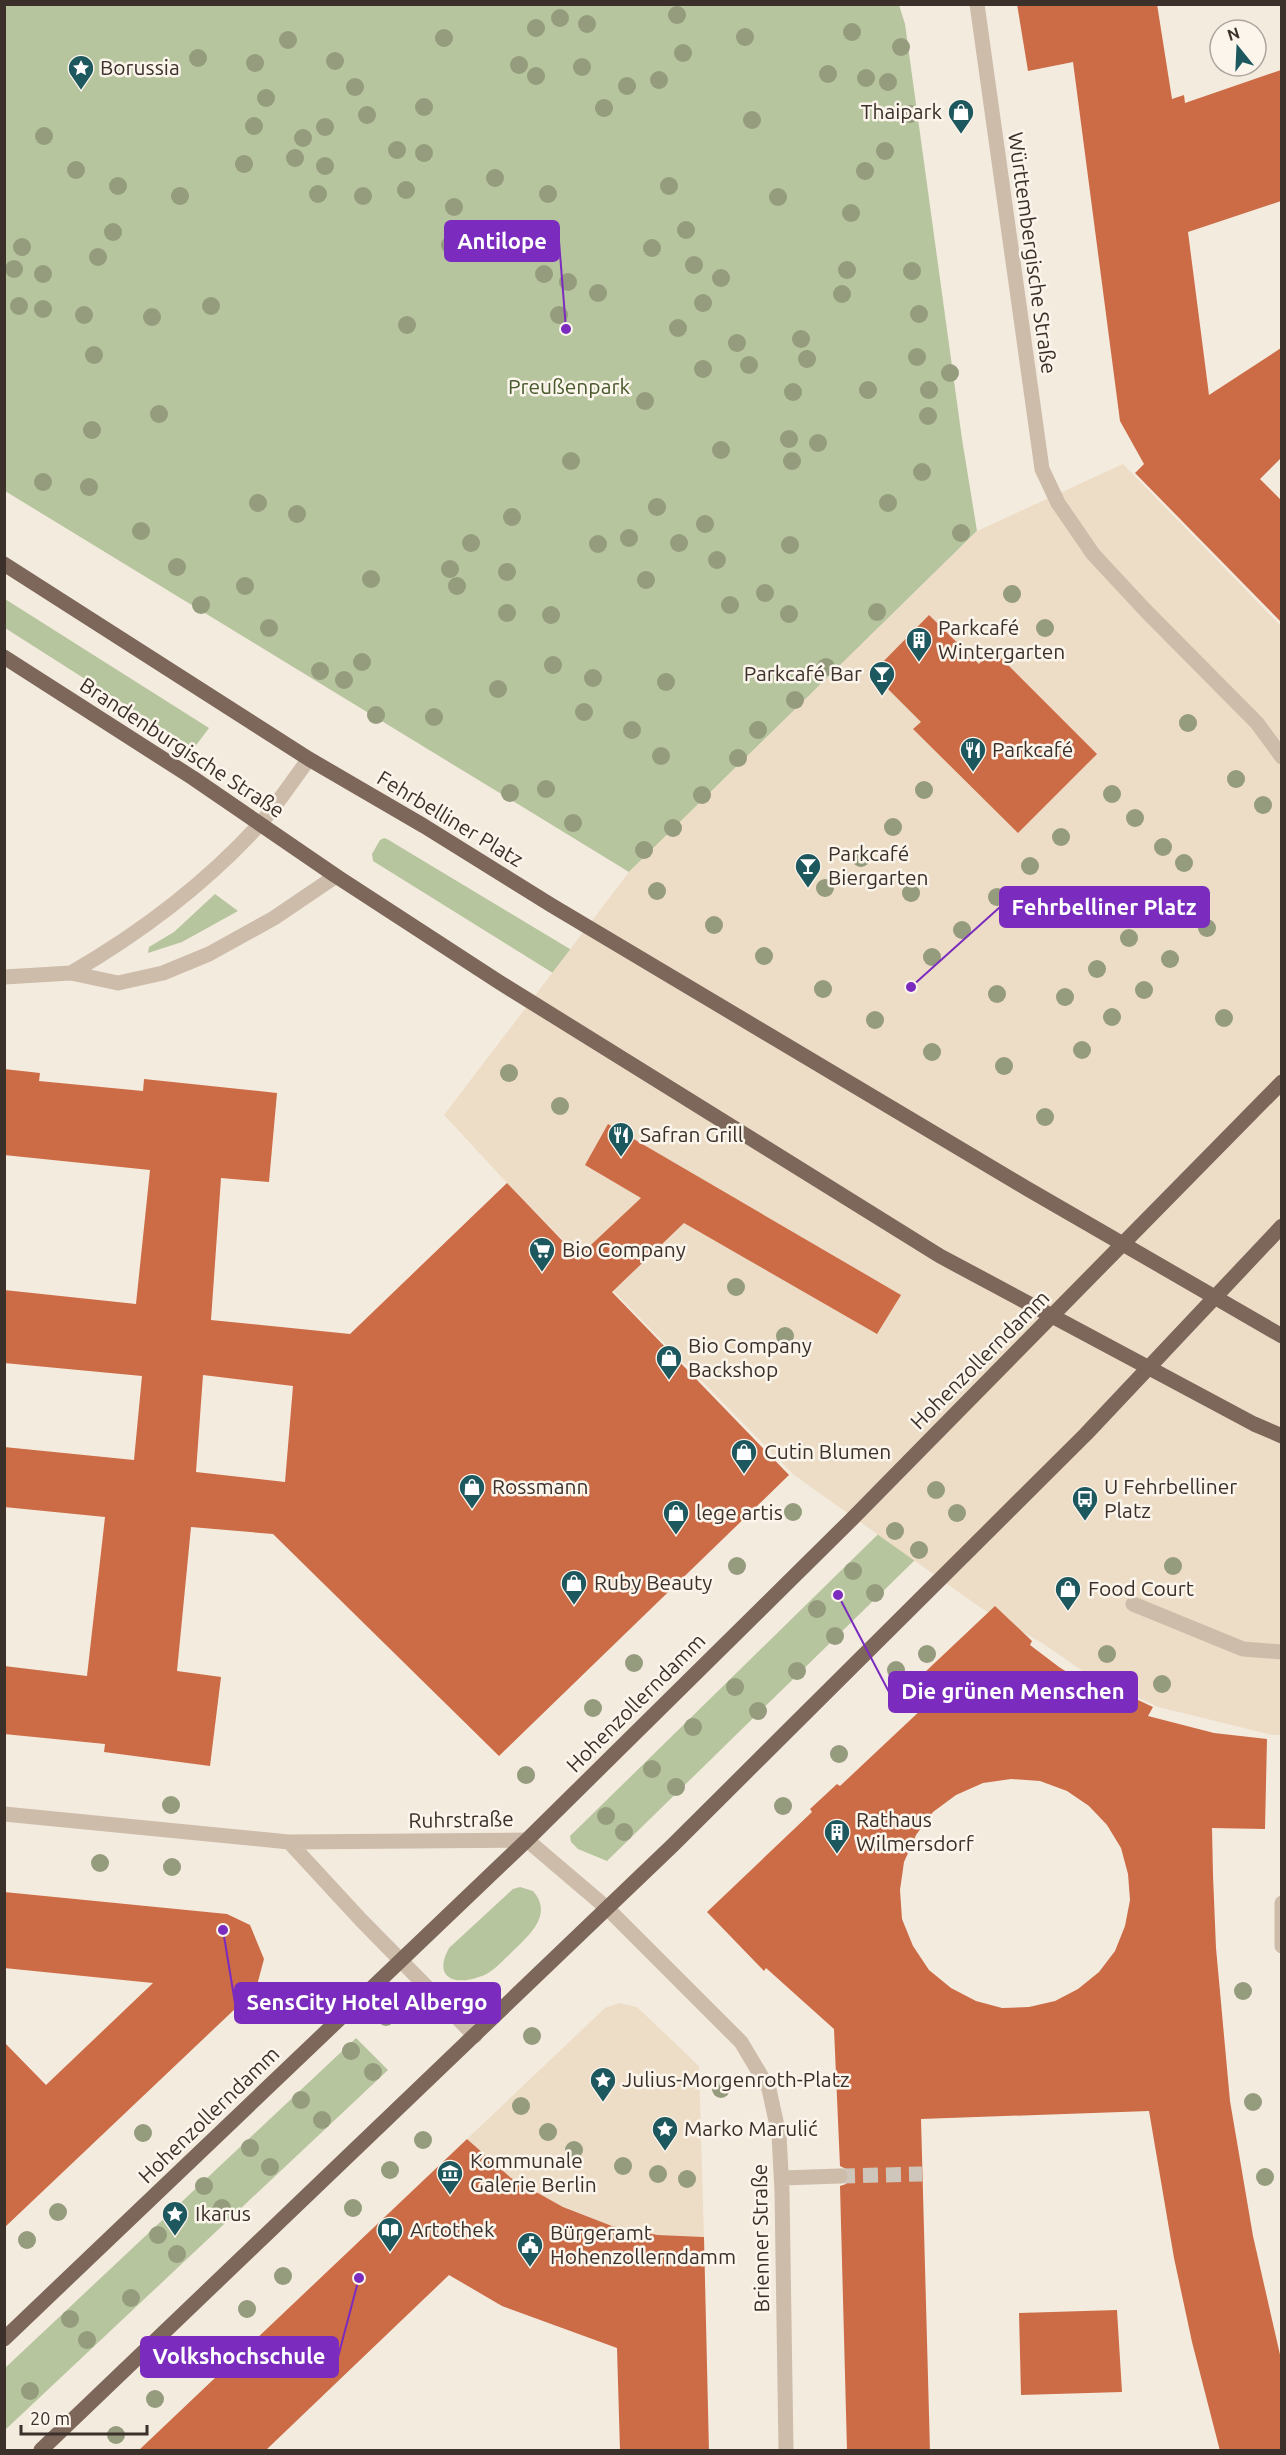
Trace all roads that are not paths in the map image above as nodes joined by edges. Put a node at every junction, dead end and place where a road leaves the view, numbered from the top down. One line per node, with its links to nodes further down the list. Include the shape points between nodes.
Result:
1 (977, 4): 4 (street, Württembergische Straße, via 1042,469 1078,535 1109,572)
2 (4, 564): 7 (main road)
3 (4, 657): 8 (main road, Brandenburgische Straße)
4 (1257, 723): 5 (street); 6 (street)
5 (1281, 738)
6 (1281, 757)
7 (309, 759): 8 (street); 14 (main road, Fehrbelliner Platz)
8 (260, 824): 9 (main road, Brandenburgische Straße); 10 (street, via 160,914)
9 (336, 876): 10 (street, via 266,923 163,973 118,983); 16 (main road, via 931,1251)
10 (71, 973): 11 (street)
11 (4, 977)
12 (1281, 1082): 14 (main road, Hohenzollerndamm)
13 (1281, 1227): 15 (main road)
14 (1123, 1244): 15 (main road, Fehrbelliner Platz); 16 (main road, Hohenzollerndamm)
15 (1214, 1297): 17 (main road, Fehrbelliner Platz); 18 (main road)
16 (1053, 1316): 18 (main road); 23 (main road, Hohenzollerndamm)
17 (1281, 1336)
18 (1150, 1368): 19 (main road); 26 (main road)
19 (1281, 1436)
20 (1133, 1604): 21 (street, via 1243,1649)
21 (1281, 1652)
22 (4, 1814): 24 (street, Ruhrstraße)
23 (527, 1840): 24 (street, Ruhrstraße); 26 (street, Ruhrstraße); 28 (main road, Hohenzollerndamm)
24 (289, 1842): 28 (street)
25 (1281, 1903): 27 (street)
26 (609, 1909): 29 (main road); 31 (street, Brienner Straße, via 741,2042 769,2089 779,2135)
27 (1281, 1946)
28 (401, 1962): 29 (street); 32 (main road, Hohenzollerndamm)
29 (476, 2036): 33 (main road)
30 (840, 2176): 31 (street)
31 (782, 2178): 34 (street, Brienner Straße)
32 (4, 2339)
33 (41, 2451)
34 (786, 2451)

